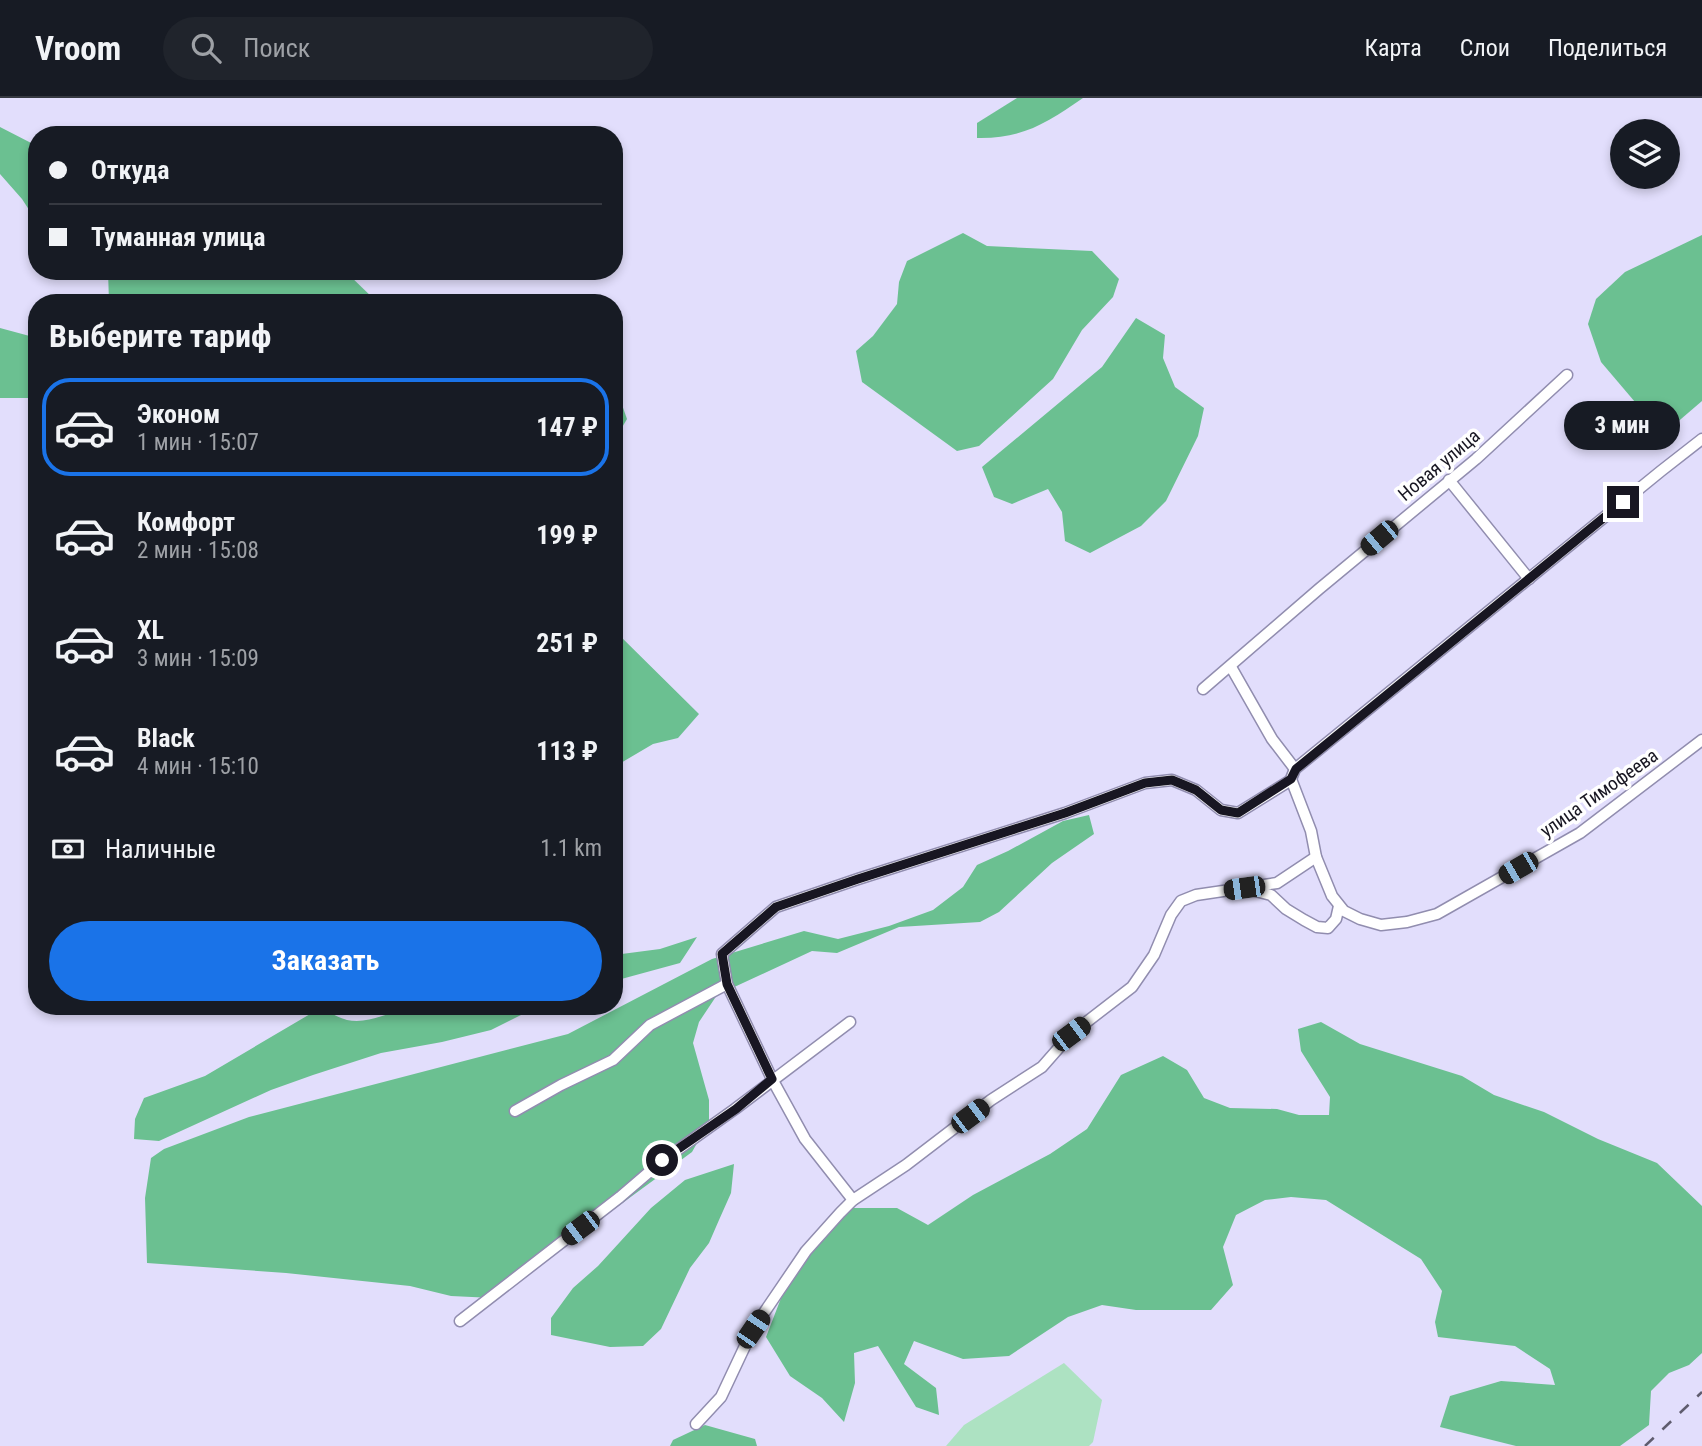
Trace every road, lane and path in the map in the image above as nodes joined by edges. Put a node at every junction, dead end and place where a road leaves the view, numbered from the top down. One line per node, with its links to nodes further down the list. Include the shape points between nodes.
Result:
1 (1567, 375): 3 (street, Новая улица)
2 (1702, 439): 4 (street)
3 (1449, 480): 4 (street); 5 (street, Новая улица)
4 (1529, 579): 8 (street)
5 (1231, 667): 6 (street, Новая улица); 8 (street, via 1272,739)
6 (1203, 689)
7 (1702, 740): 12 (street, улица Тимофеева, via 1580,833 1437,914 1381,925)
8 (1296, 769): 9 (street)
9 (1291, 779): 10 (street); 13 (street, via 1238,813 1221,810 1196,790 1172,780 1145,783 776,907 722,954)
10 (1316, 857): 11 (street, via 1277,883); 12 (street)
11 (1244, 888): 12 (street, via 1271,895 1317,927 1328,928); 17 (street, via 1181,901 1132,987 1071,1034 1042,1067)
12 (1339, 906)
13 (727, 984): 15 (street); 16 (street, via 650,1026 613,1060)
14 (850, 1023): 15 (street)
15 (772, 1079): 17 (street, via 805,1139); 18 (street)
16 (515, 1111)
17 (853, 1200): 19 (street, via 806,1251 753,1329 721,1397)
18 (460, 1321)
19 (695, 1423)

